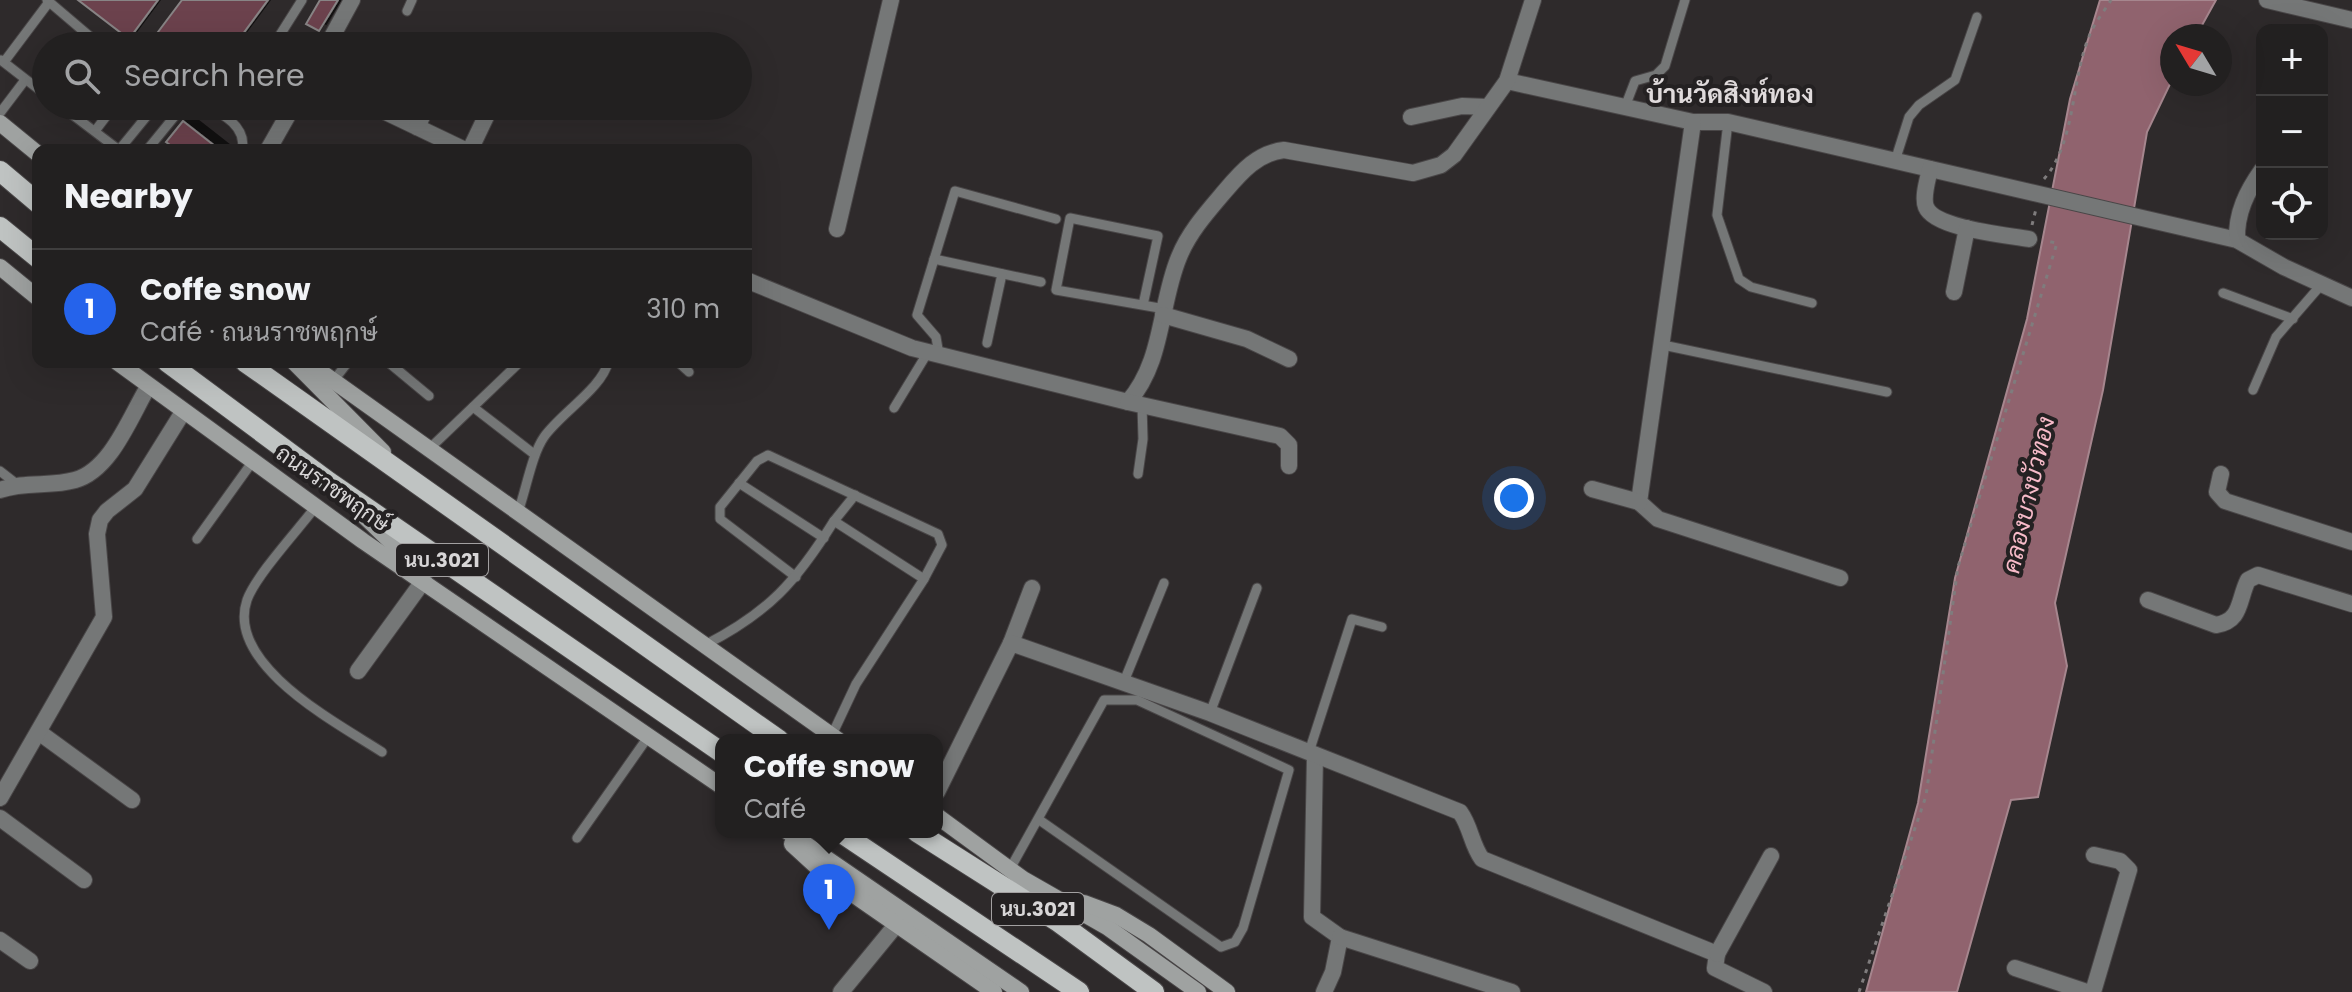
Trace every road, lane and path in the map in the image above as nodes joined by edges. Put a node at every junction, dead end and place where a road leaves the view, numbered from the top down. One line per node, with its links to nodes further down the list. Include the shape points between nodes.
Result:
1 (302, 0): 15 (lane)
2 (352, 0): 16 (street)
3 (412, 0): 11 (lane)
4 (891, 0): 56 (street)
5 (1533, 0): 19 (street)
6 (1685, 0): 22 (lane, via 1665,66 1656,75 1635,81)
7 (2111, 0): 51 (path, via 2090,33 2065,132)
8 (2267, 0): 10 (street)
9 (48, 1): 14 (lane); 17 (lane)
10 (2310, 5): 13 (street)
11 (407, 11)
12 (1977, 17): 47 (lane, via 1955,80 1909,117)
13 (2352, 20)
14 (85, 32)
15 (282, 32)
16 (335, 32)
17 (2, 61): 18 (lane)
18 (25, 80): 20 (lane); 23 (lane)
19 (1507, 81): 21 (street); 22 (street)
20 (32, 85)
21 (1488, 107): 24 (street, via 1462,106); 72 (street, via 1454,155 1430,171 1413,173 1269,151 1235,179 1190,236)
22 (1625, 107): 34 (street)
23 (0, 113)
24 (1411, 117)
25 (80, 120): 38 (lane)
26 (103, 120): 38 (lane)
27 (144, 120): 40 (lane)
28 (172, 120): 41 (lane)
29 (230, 120): 42 (lane, via 240,132)
30 (285, 120): 43 (street)
31 (402, 120): 37 (street)
32 (420, 120): 37 (street)
33 (483, 120): 45 (street)
34 (1693, 122): 35 (street); 75 (street)
35 (1728, 122): 47 (street); 70 (lane, via 1717,215 1739,279)
36 (0, 123): 46 (main road)
37 (417, 127): 44 (street)
38 (95, 131): 39 (lane)
39 (111, 144)
40 (124, 144)
41 (152, 144)
42 (241, 144)
43 (271, 144)
44 (454, 144)
45 (470, 144)
46 (32, 149)
47 (1895, 161): 48 (street)
48 (1930, 169): 51 (street); 55 (street, via 1925,204 1930,213)
49 (0, 171): 52 (main road)
50 (2256, 179): 58 (street, via 2246,195)
51 (2039, 194): 57 (path); 58 (street)
52 (32, 198)
53 (1056, 219): 60 (lane, via 955,191)
54 (0, 227): 59 (main road)
55 (1967, 228): 57 (street); 66 (street)
56 (837, 229)
57 (2029, 239): 175 (path, via 2057,243 1958,567 1926,796)
58 (2237, 240): 65 (street)
59 (32, 253)
60 (934, 259): 62 (lane); 76 (lane, via 917,315 936,337)
61 (0, 267): 67 (main road)
62 (1002, 274): 63 (lane); 74 (lane)
63 (1041, 282)
64 (752, 283): 76 (street)
65 (2321, 285): 69 (street); 73 (lane)
66 (1954, 292)
67 (32, 293)
68 (2223, 293): 73 (lane)
69 (2352, 298)
70 (1812, 303)
71 (1143, 305): 71 (lane, via 1056,290 1070,218 1158,236); 72 (lane)
72 (1164, 312): 77 (street); 94 (street, via 1150,371)
73 (2293, 319): 91 (lane, via 2276,337)
74 (987, 343)
75 (1663, 345): 92 (lane); 112 (street)
76 (933, 354): 94 (street); 96 (lane)
77 (1289, 359)
78 (124, 368): 90 (main road, ถนนราชพฤกษ์ / นบ.3021)
79 (175, 368): 105 (main road, ถนนราชพฤกษ์ / นบ.3021)
80 (253, 368): 106 (main road, นบ.3021)
81 (300, 368): 106 (main road)
82 (316, 368): 89 (main road)
83 (343, 368): 89 (lane)
84 (395, 368): 93 (lane)
85 (514, 368): 95 (lane)
86 (607, 368): 99 (lane)
87 (685, 368): 88 (lane)
88 (689, 372)
89 (334, 380): 98 (main road)
90 (148, 387): 97 (main road, ถนนราชพฤกษ์ / นบ.3021); 108 (street, via 106,458 91,471 75,480)
91 (2253, 390)
92 (1887, 392)
93 (429, 396)
94 (1135, 404): 101 (street, via 1280,436 1289,445); 103 (lane, via 1143,439)
95 (473, 407): 98 (lane); 99 (lane)
96 (894, 408)
97 (183, 412): 100 (main road, ถนนราชพฤกษ์ / นบ.3021); 135 (street, via 135,489 100,520 104,617)
98 (428, 450): 114 (main road)
99 (534, 454): 114 (lane)
100 (253, 461): 113 (main road, ถนนราชพฤกษ์ / นบ.3021); 117 (lane)
101 (1289, 466)
102 (0, 471): 108 (lane)
103 (1138, 474)
104 (2221, 474): 118 (street, via 2217,492 2225,501)
105 (329, 482): 126 (main road); 140 (main road, ถนนราชพฤกษ์ / นบ.3021)
106 (412, 482): 136 (main road, นบ.3021)
107 (739, 483): 111 (lane, via 768,455); 116 (lane); 119 (lane, via 720,507 720,519)
108 (18, 485): 110 (street)
109 (1592, 489): 112 (street)
110 (0, 490)
111 (855, 495): 115 (lane); 121 (lane, via 938,534 942,545)
112 (1639, 502): 120 (street, via 1658,519)
113 (317, 505): 122 (main road, ถนนราชพฤกษ์ / นบ.3021); 141 (lane, via 254,586 245,612 247,631 267,670 288,691)
114 (518, 512): 131 (main road)
115 (834, 521): 116 (lane); 121 (lane)
116 (824, 538): 119 (lane)
117 (197, 539)
118 (2352, 542)
119 (796, 577): 131 (lane, via 767,609)
120 (1840, 578)
121 (924, 579): 138 (lane, via 856,684)
122 (424, 580): 126 (main road, ถนนราชพฤกษ์ / นบ.3021); 132 (street)
123 (1164, 583): 133 (lane)
124 (1032, 588): 130 (street)
125 (1257, 588): 134 (lane)
126 (447, 596): 139 (main road, ถนนราชพฤกษ์ / นบ.3021)
127 (2148, 600): 128 (street, via 2216,625 2228,624 2237,616 2248,580 2258,575)
128 (2352, 604)
129 (1382, 627): 142 (lane, via 1352,619)
130 (1011, 643): 133 (street); 143 (street)
131 (705, 645): 137 (main road)
132 (358, 671)
133 (1123, 684): 134 (street)
134 (1210, 713): 142 (street)
135 (40, 733): 145 (street); 146 (street)
136 (770, 734)
137 (829, 734)
138 (837, 734)
139 (648, 737): 144 (main road, ถนนราชพฤกษ์ / นบ.3021); 150 (lane)
140 (715, 748)
141 (382, 752)
142 (1312, 754): 160 (street, via 1312,917); 162 (street, via 1460,812 1482,859)
143 (943, 780)
144 (715, 782)
145 (0, 798)
146 (132, 800)
147 (0, 818): 158 (street)
148 (1038, 819): 148 (lane, via 1104,700 1137,700 1289,770 1243,928 1235,942 1221,947); 157 (lane)
149 (943, 820): 157 (main road, นบ.3021)
150 (577, 838)
151 (788, 838): 159 (main road, via 828,877)
152 (797, 838): 167 (main road)
153 (849, 838): 168 (main road, นบ.3021)
154 (926, 838): 169 (main road, นบ.3021, via 1057,921)
155 (2094, 855): 177 (street, via 2120,861 2129,870)
156 (1771, 856): 162 (street)
157 (1016, 874): 170 (main road, นบ.3021, via 1107,927); 171 (main road, via 1116,915)
158 (84, 880)
159 (896, 925): 165 (street); 166 (main road)
160 (1340, 937): 172 (street); 173 (street)
161 (0, 940): 163 (street)
162 (1717, 954): 174 (street, via 1715,968)
163 (30, 961)
164 (2015, 968): 176 (street)
165 (841, 992)
166 (994, 992)
167 (1021, 992)
168 (1079, 992)
169 (1154, 992)
170 (1198, 992)
171 (1227, 992)
172 (1324, 992)
173 (1512, 992)
174 (1764, 992)
175 (1859, 992)
176 (2087, 992)
177 (2093, 992)

